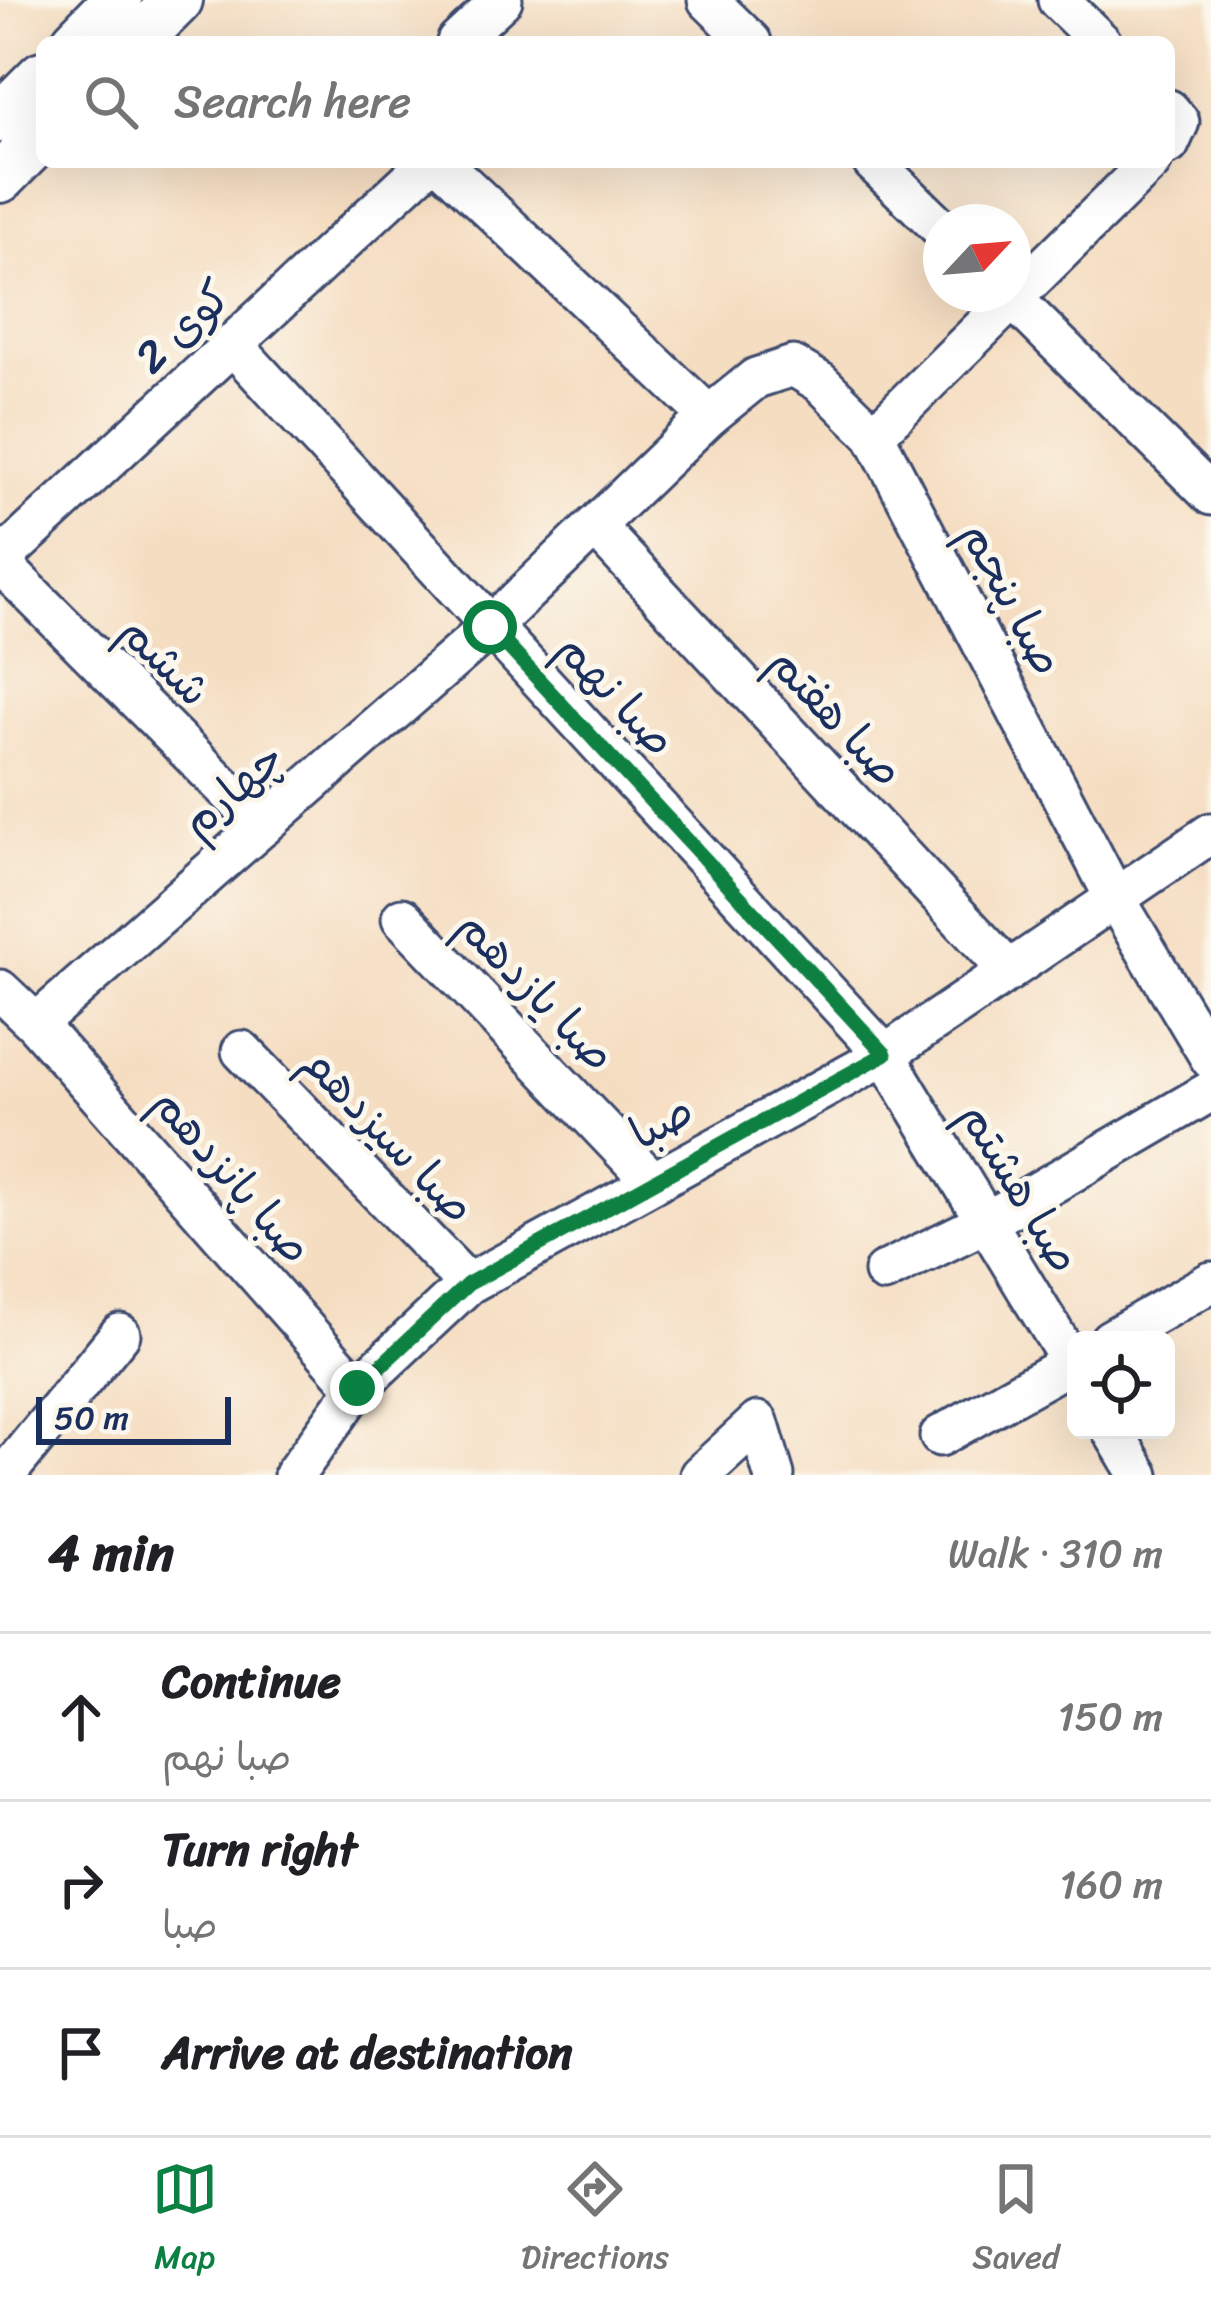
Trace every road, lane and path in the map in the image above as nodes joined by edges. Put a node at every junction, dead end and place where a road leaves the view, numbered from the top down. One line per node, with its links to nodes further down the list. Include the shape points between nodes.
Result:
1 (117, 0): 6 (main road)
2 (178, 0): 7 (main road)
3 (502, 0): 8 (street)
4 (708, 0): 9 (street)
5 (1058, 0): 10 (street)
6 (82, 36)
7 (142, 36)
8 (463, 36)
9 (745, 36)
10 (1095, 36)
11 (36, 82): 12 (main road)
12 (0, 118)
13 (36, 142): 18 (main road)
14 (423, 168): 23 (street, کوی 2)
15 (446, 168): 25 (street)
16 (879, 168): 19 (street)
17 (1145, 168): 20 (street)
18 (0, 178)
19 (923, 211)
20 (1031, 278)
21 (996, 312): 26 (street)
22 (1026, 312): 27 (street)
23 (232, 344): 29 (street, کوی 2); 30 (street, صبا نهم)
24 (793, 366): 25 (street, چهارم, via 756,378); 26 (street, صبا پنجم)
25 (709, 416): 28 (street, چهارم)
26 (874, 435): 33 (street, صبا پنجم)
27 (1211, 495)
28 (595, 526): 30 (street, چهارم); 35 (street, صبا هفتم)
29 (0, 561): 31 (street, ششم)
30 (490, 627): 31 (street, چهارم); 39 (street, صبا نهم)
31 (263, 826): 37 (street, چهارم)
32 (1211, 833): 33 (street, صبا)
33 (1116, 900): 35 (street, صبا); 40 (street, صبا پنجم)
34 (402, 918): 42 (street, صبا یازدهم)
35 (1010, 971): 39 (street, صبا)
36 (0, 990): 37 (street, صبا پانزدهم)
37 (37, 1024): 51 (street, صبا پانزدهم)
38 (242, 1052): 46 (street, صبا سیزدهم)
39 (885, 1054): 42 (street, صبا); 43 (street, صبا هشتم)
40 (1211, 1059)
41 (1211, 1091): 43 (street)
42 (652, 1181): 46 (street, صبا)
43 (986, 1222): 44 (street); 49 (street, صبا هشتم)
44 (884, 1272)
45 (1211, 1282): 47 (street)
46 (468, 1284): 51 (street, صبا)
47 (1126, 1331)
48 (120, 1334): 54 (street)
49 (1067, 1353)
50 (1067, 1368): 52 (street)
51 (357, 1388): 55 (street, صبا)
52 (940, 1436)
53 (1117, 1439): 58 (street)
54 (5, 1475)
55 (294, 1475)
56 (700, 1475): 57 (street, via 758,1422)
57 (774, 1475)
58 (1139, 1475)

